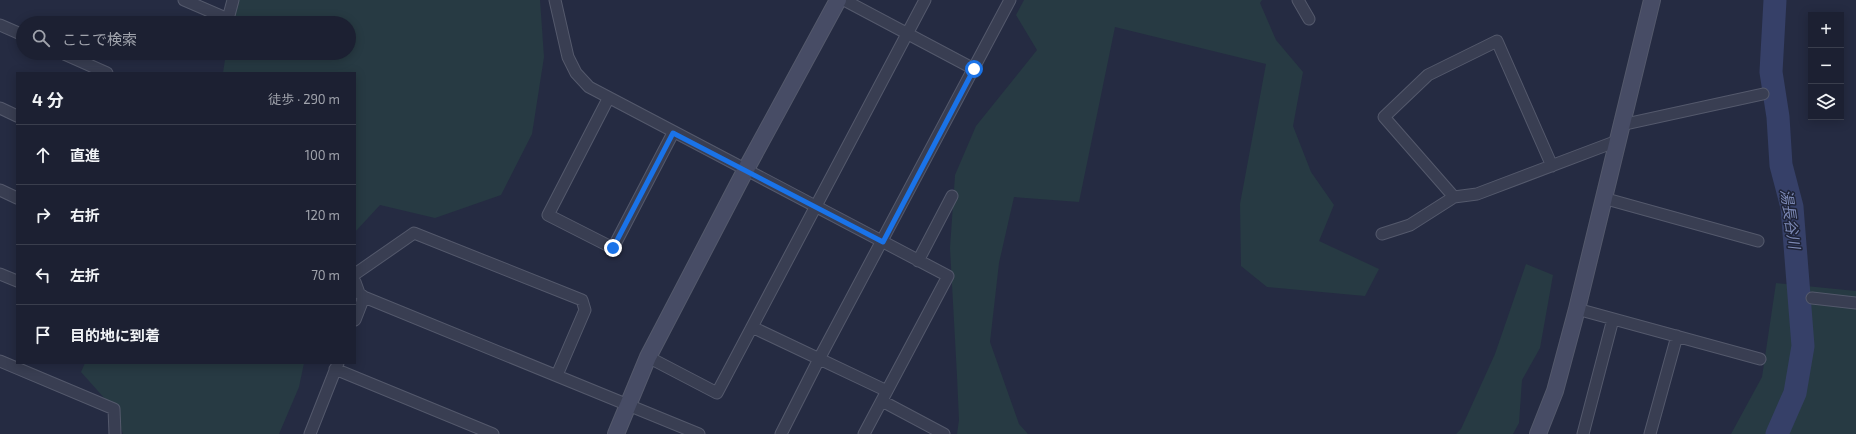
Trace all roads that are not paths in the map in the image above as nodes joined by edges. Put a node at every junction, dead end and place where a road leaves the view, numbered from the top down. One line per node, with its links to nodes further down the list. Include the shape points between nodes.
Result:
1 (184, 0): 10 (street)
2 (233, 0): 11 (street)
3 (555, 0): 20 (street, via 568,57 576,73 589,87)
4 (838, 0): 27 (street)
5 (844, 0): 15 (street)
6 (925, 0): 15 (street)
7 (1010, 0): 17 (street)
8 (1298, 0): 12 (street)
9 (1652, 0): 23 (street)
10 (221, 16)
11 (229, 16)
12 (1309, 19)
13 (0, 25): 14 (street)
14 (16, 33)
15 (907, 34): 17 (street); 33 (street)
16 (78, 60): 18 (street)
17 (974, 69): 36 (street)
18 (105, 72)
19 (1763, 94): 23 (street)
20 (608, 99): 24 (street); 24 (street, via 548,215 613,248)
21 (0, 108): 22 (street)
22 (16, 116)
23 (1621, 125): 25 (street)
24 (673, 133): 27 (street)
25 (1617, 141): 26 (street); 32 (street)
26 (1552, 166): 30 (street, via 1477,194); 30 (street, via 1497,40 1428,75 1384,117)
27 (746, 170): 33 (street); 50 (street)
28 (0, 190): 31 (street)
29 (952, 196): 37 (street)
30 (1454, 197): 34 (street, via 1410,225)
31 (16, 198)
32 (1603, 198): 35 (street); 45 (street)
33 (816, 207): 36 (street); 48 (street)
34 (1382, 234)
35 (1758, 241)
36 (883, 242): 37 (street); 51 (street)
37 (918, 261): 56 (street, via 948,276)
38 (356, 273): 55 (street, via 414,233 582,300 585,310)
39 (0, 274): 40 (street)
40 (16, 281)
41 (356, 284): 42 (street)
42 (364, 297): 46 (street); 55 (street)
43 (1812, 298): 44 (street)
44 (1856, 303)
45 (1577, 309): 47 (street); 67 (street, via 1556,391)
46 (356, 317)
47 (1613, 319): 49 (street); 68 (street)
48 (752, 327): 50 (street, via 717,393); 51 (street)
49 (1677, 336): 52 (street); 69 (street)
50 (648, 357): 58 (street)
51 (819, 359): 56 (street); 64 (street)
52 (1760, 359)
53 (0, 361): 59 (street, via 114,409)
54 (336, 366): 60 (street); 61 (street)
55 (556, 375): 58 (street)
56 (887, 391): 57 (street)
57 (882, 401): 65 (street); 66 (street)
58 (628, 404): 62 (street); 63 (street)
59 (115, 434)
60 (310, 434)
61 (493, 434)
62 (616, 434)
63 (699, 434)
64 (782, 434)
65 (864, 434)
66 (944, 434)
67 (1538, 434)
68 (1583, 434)
69 (1650, 434)

